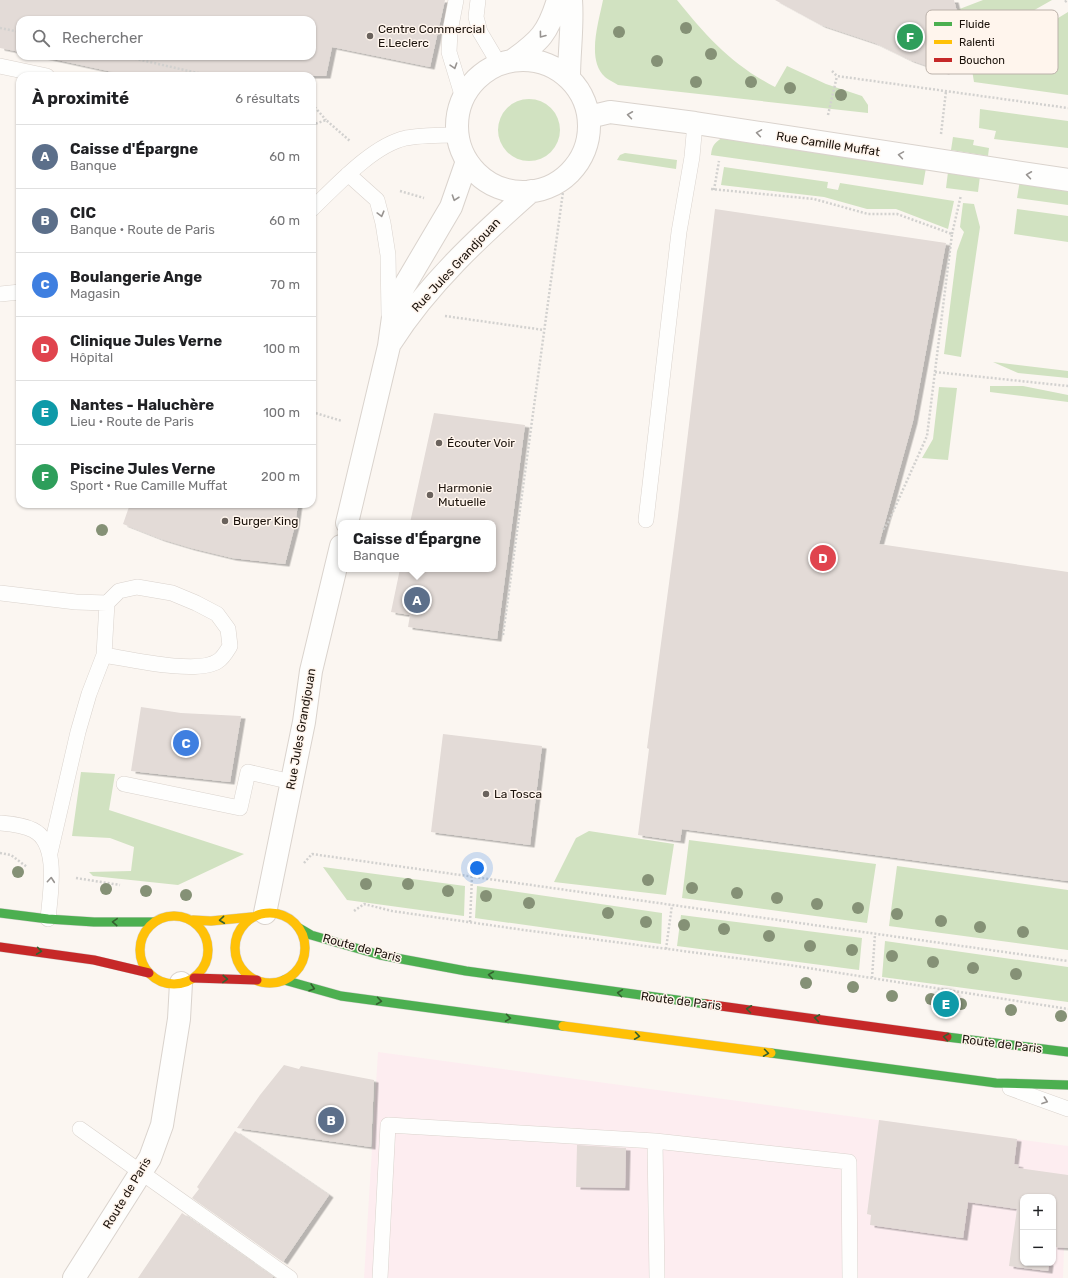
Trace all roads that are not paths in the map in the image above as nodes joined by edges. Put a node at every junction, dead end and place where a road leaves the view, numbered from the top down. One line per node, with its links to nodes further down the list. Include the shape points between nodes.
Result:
1 (456, 0): 9 (lane, one-way to 9, via 449,52)
2 (478, 0): 5 (lane, via 476,17 480,32)
3 (558, 0): 5 (street, one-way to 5, via 552,19 542,37 529,49)
4 (571, 0): 8 (street)
5 (506, 62): 8 (street, via 524,59 537,61 560,70); 9 (street, via 478,78)
6 (0, 66): 7 (lane)
7 (28, 72)
8 (570, 78): 10 (street, via 584,99)
9 (463, 98): 12 (street, via 459,110)
10 (589, 117): 11 (street, Rue Camille Muffat, one-way to 10, via 610,112); 16 (street, via 588,141 576,167 553,185)
11 (696, 123): 15 (street, Rue Camille Muffat, one-way to 11); 22 (lane, via 679,232)
12 (458, 135): 13 (street); 14 (lane, via 406,138 390,144)
13 (467, 161): 16 (street, via 478,174 491,183 507,190); 20 (street, Rue Jules Grandjouan, one-way to 20, via 451,207 402,290 394,310)
14 (348, 174): 17 (lane); 20 (lane, one-way to 20, via 377,200 383,223 388,255)
15 (1068, 180)
16 (531, 191): 20 (street, Rue Jules Grandjouan, via 484,234 426,294)
17 (316, 205)
18 (16, 292): 19 (lane)
19 (0, 294)
20 (389, 346): 21 (street, Rue Jules Grandjouan)
21 (348, 520)
22 (646, 520)
23 (338, 558): 27 (street, Rue Jules Grandjouan, via 311,671)
24 (0, 593): 25 (lane)
25 (107, 603): 26 (lane); 26 (lane, via 119,591 137,587 172,593 217,614 228,629 230,646 219,661 203,666 181,667)
26 (104, 655): 30 (lane, via 78,732)
27 (292, 782): 28 (lane, via 248,772 240,808); 32 (street, Rue Jules Grandjouan)
28 (124, 784)
29 (0, 823): 30 (lane, via 34,830 44,839)
30 (50, 853): 33 (lane, one-way to 30, via 52,874)
31 (0, 913): 33 (main road)
32 (258, 915): 34 (main road, one-way to 34, via 212,921); 36 (main road, via 273,912 288,917); 39 (main road, via 240,928 236,935 235,951 239,966)
33 (48, 919): 35 (main road, one-way to 33)
34 (193, 920): 35 (main road, via 173,915); 41 (main road, via 205,934 209,946 208,959 202,970)
35 (154, 922): 38 (main road, via 148,926 140,946 142,960)
36 (299, 928): 40 (main road, via 305,940 303,961 295,972); 42 (main road, Route de Paris, one-way to 36, via 466,971 380,955 311,935)
37 (0, 947): 38 (main road, one-way to 38, via 97,961)
38 (149, 973): 41 (main road, via 167,983)
39 (257, 980): 40 (main road, via 273,983); 41 (main road, one-way to 39)
40 (284, 980): 43 (main road, one-way to 43, via 341,996)
41 (187, 981): 48 (street, Route de Paris, via 162,1125 150,1158)
42 (1068, 1052)
43 (996, 1083): 44 (main road); 45 (lane, one-way to 45)
44 (1068, 1085)
45 (1068, 1109)
46 (80, 1129): 48 (lane)
47 (655, 1141): 51 (lane, via 388,1125); 52 (lane); 53 (lane, via 849,1162)
48 (141, 1172): 49 (street, Route de Paris); 50 (lane)
49 (74, 1278)
50 (290, 1278)
51 (380, 1278)
52 (656, 1278)
53 (850, 1278)

